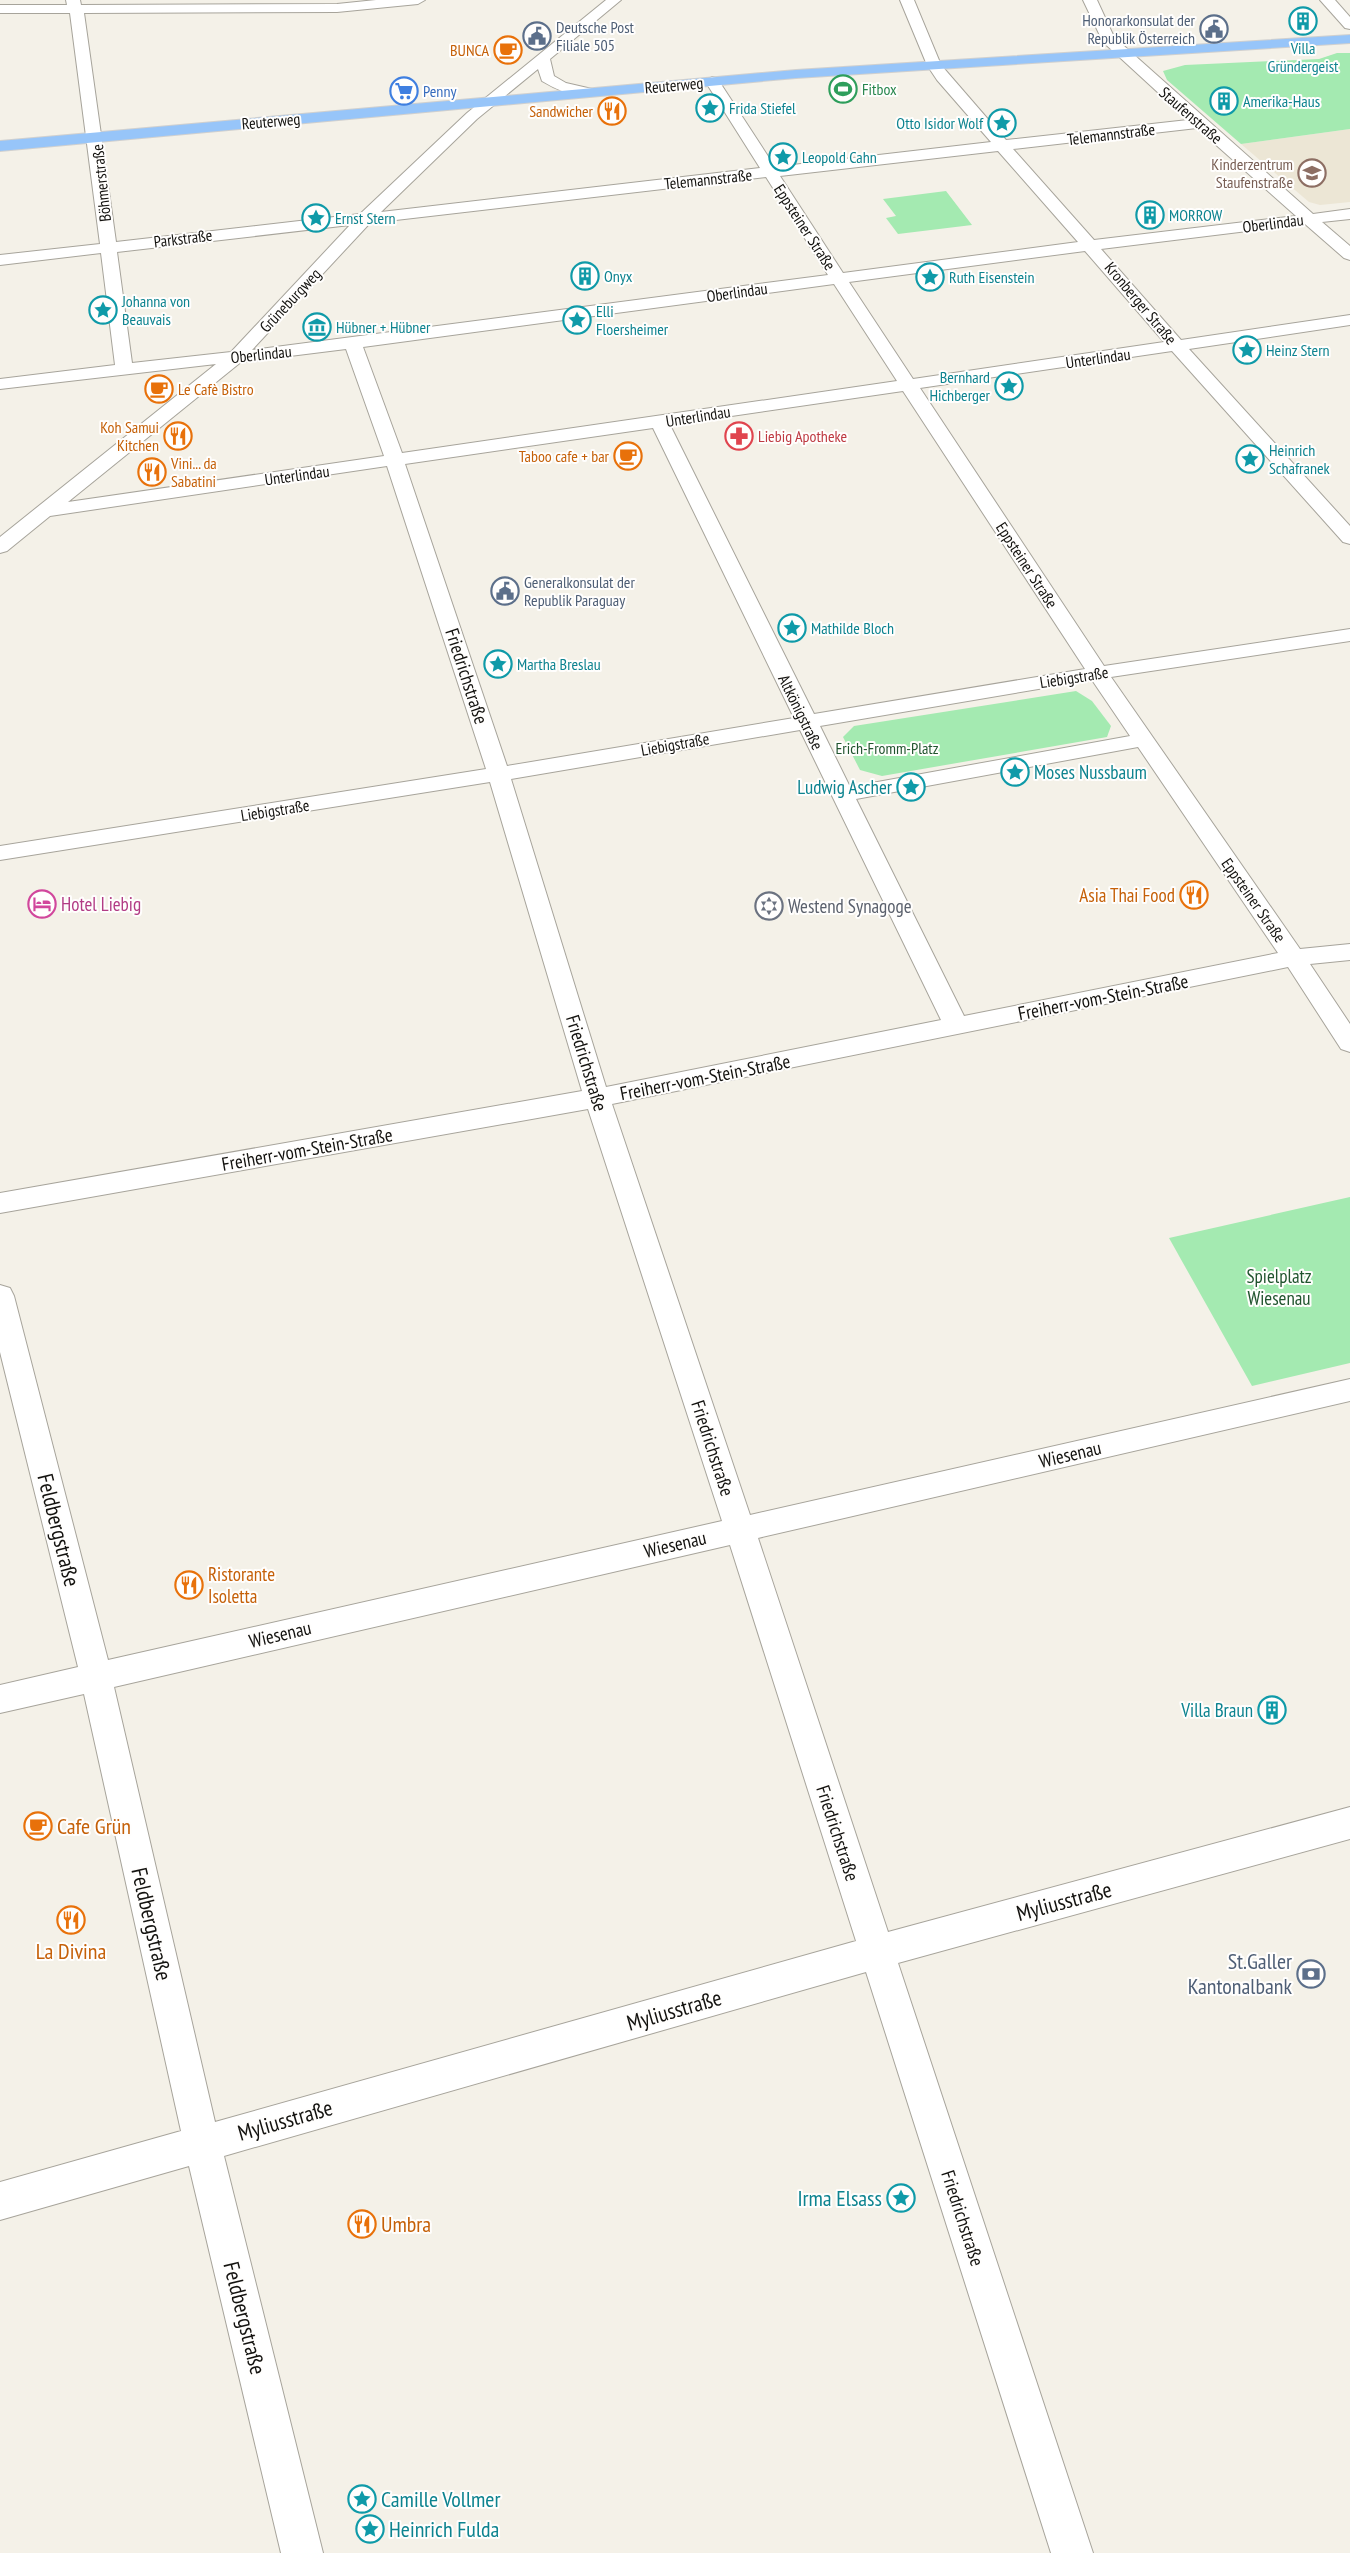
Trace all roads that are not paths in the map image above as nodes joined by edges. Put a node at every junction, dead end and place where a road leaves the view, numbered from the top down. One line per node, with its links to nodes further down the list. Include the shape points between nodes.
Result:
1 (418, 0): 7 (street)
2 (614, 0): 12 (street, Grüneburgweg)
3 (907, 0): 13 (street, Kronberger Straße)
4 (1090, 0): 11 (street, Staufenstraße, via 1108,39)
5 (1327, 0): 9 (street)
6 (75, 4): 7 (street); 8 (street); 18 (street, Böhmerstraße)
7 (337, 4)
8 (0, 9)
9 (1350, 26)
10 (1350, 39): 11 (main road, Reuterweg)
11 (1123, 52): 13 (main road, Reuterweg); 17 (street, Staufenstraße)
12 (543, 58): 15 (street, via 547,78 561,86); 16 (street, Grüneburgweg)
13 (934, 65): 14 (main road, Reuterweg); 20 (street, Kronberger Straße)
14 (712, 82): 15 (main road, Reuterweg); 21 (street, Eppsteiner Straße)
15 (587, 92): 16 (main road, Reuterweg)
16 (491, 101): 18 (main road, Reuterweg); 23 (street, Grüneburgweg)
17 (1199, 123): 20 (street, Telemannstraße); 24 (street, Staufenstraße)
18 (96, 137): 19 (main road, Reuterweg); 26 (street, Böhmerstraße)
19 (0, 146)
20 (1004, 147): 21 (street, Telemannstraße); 25 (street, Kronberger Straße)
21 (770, 172): 23 (street, Telemannstraße); 29 (street, Eppsteiner Straße)
22 (1350, 214): 24 (street, Oberlindau)
23 (366, 217): 26 (street, Parkstraße); 33 (street, Grüneburgweg)
24 (1310, 218): 25 (street, Oberlindau); 27 (street, Staufenstraße)
25 (1092, 245): 29 (street, Oberlindau); 32 (street, Kronberger Straße)
26 (107, 247): 28 (street, Parkstraße); 34 (street, Böhmerstraße)
27 (1350, 255)
28 (0, 260)
29 (838, 278): 31 (street, Oberlindau); 36 (street, Eppsteiner Straße)
30 (1350, 320): 32 (street, Unterlindau)
31 (353, 344): 33 (street, Oberlindau); 39 (street, Friedrichstraße)
32 (1178, 346): 36 (street, Unterlindau); 41 (street, Kronberger Straße)
33 (237, 356): 34 (street, Oberlindau); 37 (street, Grüneburgweg)
34 (124, 368): 35 (street, Oberlindau); 37 (street, Oberlindau, via 164,368 181,372)
35 (0, 384)
36 (909, 384): 38 (street, Unterlindau); 44 (street, Eppsteiner Straße)
37 (203, 386): 40 (street, Grüneburgweg)
38 (659, 422): 39 (street, Unterlindau); 45 (street, Altkönigstraße)
39 (395, 461): 40 (street, Unterlindau); 47 (street, Friedrichstraße)
40 (45, 511): 42 (street, Grüneburgweg)
41 (1350, 538)
42 (0, 547)
43 (1350, 635): 44 (street, Liebigstraße)
44 (1098, 673): 45 (street, Liebigstraße); 46 (street, Eppsteiner Straße)
45 (805, 721): 47 (street, Liebigstraße); 48 (street, Altkönigstraße)
46 (1143, 740): 48 (street); 51 (street, Eppsteiner Straße)
47 (499, 774): 49 (street, Liebigstraße); 54 (street, Friedrichstraße)
48 (842, 795): 52 (street, Altkönigstraße)
49 (0, 853)
50 (1350, 952): 51 (street, Freiherr-vom-Stein-Straße)
51 (1294, 958): 52 (street, Freiherr-vom-Stein-Straße); 53 (street, Eppsteiner Straße)
52 (957, 1027): 54 (street, Freiherr-vom-Stein-Straße)
53 (1350, 1043)
54 (597, 1098): 55 (street, Freiherr-vom-Stein-Straße); 58 (street, Friedrichstraße)
55 (0, 1203)
56 (0, 1296): 59 (street, Feldbergstraße)
57 (1350, 1390): 58 (street, Wiesenau)
58 (740, 1529): 59 (street, Wiesenau); 62 (street, Friedrichstraße)
59 (96, 1676): 60 (street, Wiesenau); 63 (street, Feldbergstraße)
60 (0, 1699)
61 (1350, 1823): 62 (street, Myliusstraße)
62 (877, 1952): 63 (street, Myliusstraße); 66 (street, Friedrichstraße)
63 (203, 2144): 64 (street, Myliusstraße); 65 (street, Feldbergstraße)
64 (0, 2201)
65 (302, 2553)
66 (1072, 2553)

